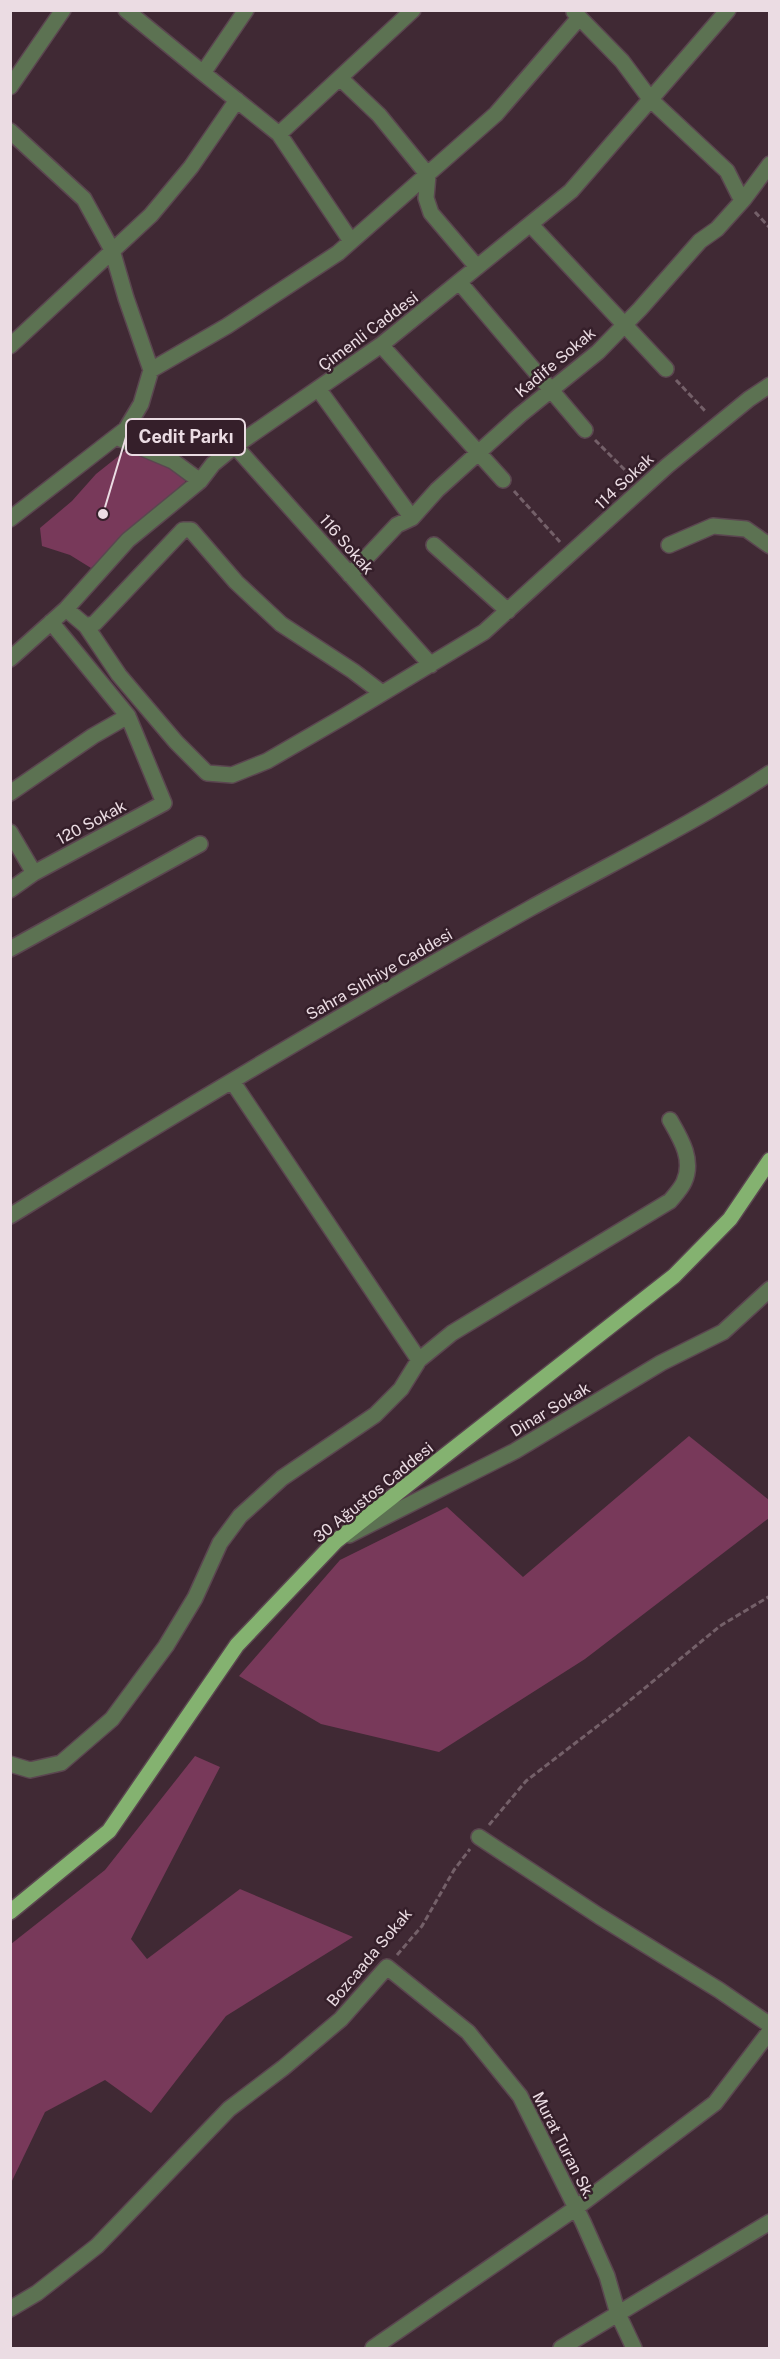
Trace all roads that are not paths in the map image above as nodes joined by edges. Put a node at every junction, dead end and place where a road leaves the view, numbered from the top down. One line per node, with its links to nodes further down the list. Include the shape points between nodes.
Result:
1 (63, 10): 9 (street)
2 (126, 10): 7 (street)
3 (246, 10): 7 (street)
4 (413, 10): 8 (street)
5 (728, 10): 11 (street, Çimenli Caddesi)
6 (576, 14): 11 (street, via 622,61); 15 (street, via 496,114)
7 (203, 73): 10 (street)
8 (340, 78): 13 (street); 15 (street, via 380,115)
9 (10, 87)
10 (237, 100): 13 (street); 19 (street, via 191,167 151,214)
11 (651, 100): 16 (street, via 727,171); 17 (street, Çimenli Caddesi, via 571,191)
12 (10, 131): 19 (street, via 84,199)
13 (279, 134): 18 (street)
14 (770, 164): 16 (street, Kadife Sokak)
15 (428, 175): 18 (street); 20 (street, via 426,198 431,213)
16 (744, 199): 22 (street, Kadife Sokak)
17 (531, 225): 20 (street, Çimenli Caddesi); 22 (street)
18 (351, 241): 26 (street, via 227,326)
19 (112, 250): 24 (street); 26 (street)
20 (477, 267): 21 (street, Çimenli Caddesi)
21 (460, 283): 23 (street, Çimenli Caddesi); 28 (street)
22 (623, 325): 25 (street); 28 (street, Kadife Sokak, via 590,359)
23 (381, 345): 29 (street, Çimenli Caddesi); 33 (street)
24 (10, 346)
25 (666, 369)
26 (151, 370): 31 (street, via 141,404 126,429)
27 (770, 385): 43 (street, 114 Sokak, via 643,488)
28 (549, 389): 30 (street); 33 (street, Kadife Sokak)
29 (319, 390): 32 (street, Çimenli Caddesi); 36 (street)
30 (585, 430)
31 (116, 437): 35 (street, via 173,461); 37 (street)
32 (235, 446): 35 (street, Çimenli Caddesi); 41 (street, 116 Sokak)
33 (479, 454): 34 (street); 36 (street, Kadife Sokak)
34 (503, 480)
35 (200, 481): 42 (street, Çimenli Caddesi, via 128,540)
36 (412, 518): 41 (street, Kadife Sokak, via 397,525)
37 (10, 519)
38 (434, 545): 43 (street)
39 (669, 545): 40 (street, via 713,526 746,529)
40 (770, 546)
41 (350, 575): 47 (street, 116 Sokak)
42 (66, 609): 44 (street, Çimenli Caddesi); 45 (street, 114 Sokak)
43 (508, 611): 47 (street, 114 Sokak, via 484,632)
44 (51, 622): 46 (street, Çimenli Caddesi); 49 (street)
45 (86, 626): 48 (street, 114 Sokak, via 119,675 207,773 231,775 267,761); 48 (street, via 95,623 183,530 191,530 236,582 281,624)
46 (10, 659)
47 (431, 665): 48 (street, 114 Sokak)
48 (382, 693)
49 (128, 716): 51 (street); 54 (street, 120 Sokak, via 164,803)
50 (770, 773): 57 (street, Sahra Sıhhiye Caddesi, via 726,802 529,909)
51 (10, 793)
52 (10, 832): 54 (street)
53 (200, 844): 56 (street)
54 (34, 873): 55 (street, 120 Sokak)
55 (10, 890)
56 (10, 949)
57 (232, 1081): 60 (street, Sahra Sıhhiye Caddesi); 62 (street)
58 (670, 1120): 62 (street, via 687,1158 684,1182 670,1202 452,1333)
59 (770, 1160): 63 (main road, 30 Ağustos Caddesi, via 730,1219 674,1276)
60 (10, 1216)
61 (770, 1289): 63 (street, Dinar Sokak, via 723,1332 661,1363 515,1451)
62 (419, 1360): 64 (street, via 401,1389 375,1415 282,1478 240,1516 220,1543 195,1598 166,1646 112,1719 61,1763 30,1770)
63 (336, 1541): 66 (main road, 30 Ağustos Caddesi, via 237,1645 109,1831)
64 (10, 1764)
65 (479, 1837): 68 (street)
66 (10, 1912)
67 (387, 1967): 70 (street, Murat Turan Sk., via 468,2032 519,2096); 72 (street, Bozcaada Sokak, via 341,2019 229,2109 97,2246)
68 (770, 2025)
69 (770, 2031): 70 (street, via 715,2103)
70 (576, 2208): 73 (street, Murat Turan Sk., via 607,2276); 74 (street)
71 (770, 2222): 73 (street)
72 (10, 2309)
73 (618, 2314): 75 (street); 76 (street, Murat Turan Sk.)
74 (373, 2349)
75 (561, 2349)
76 (634, 2349)

